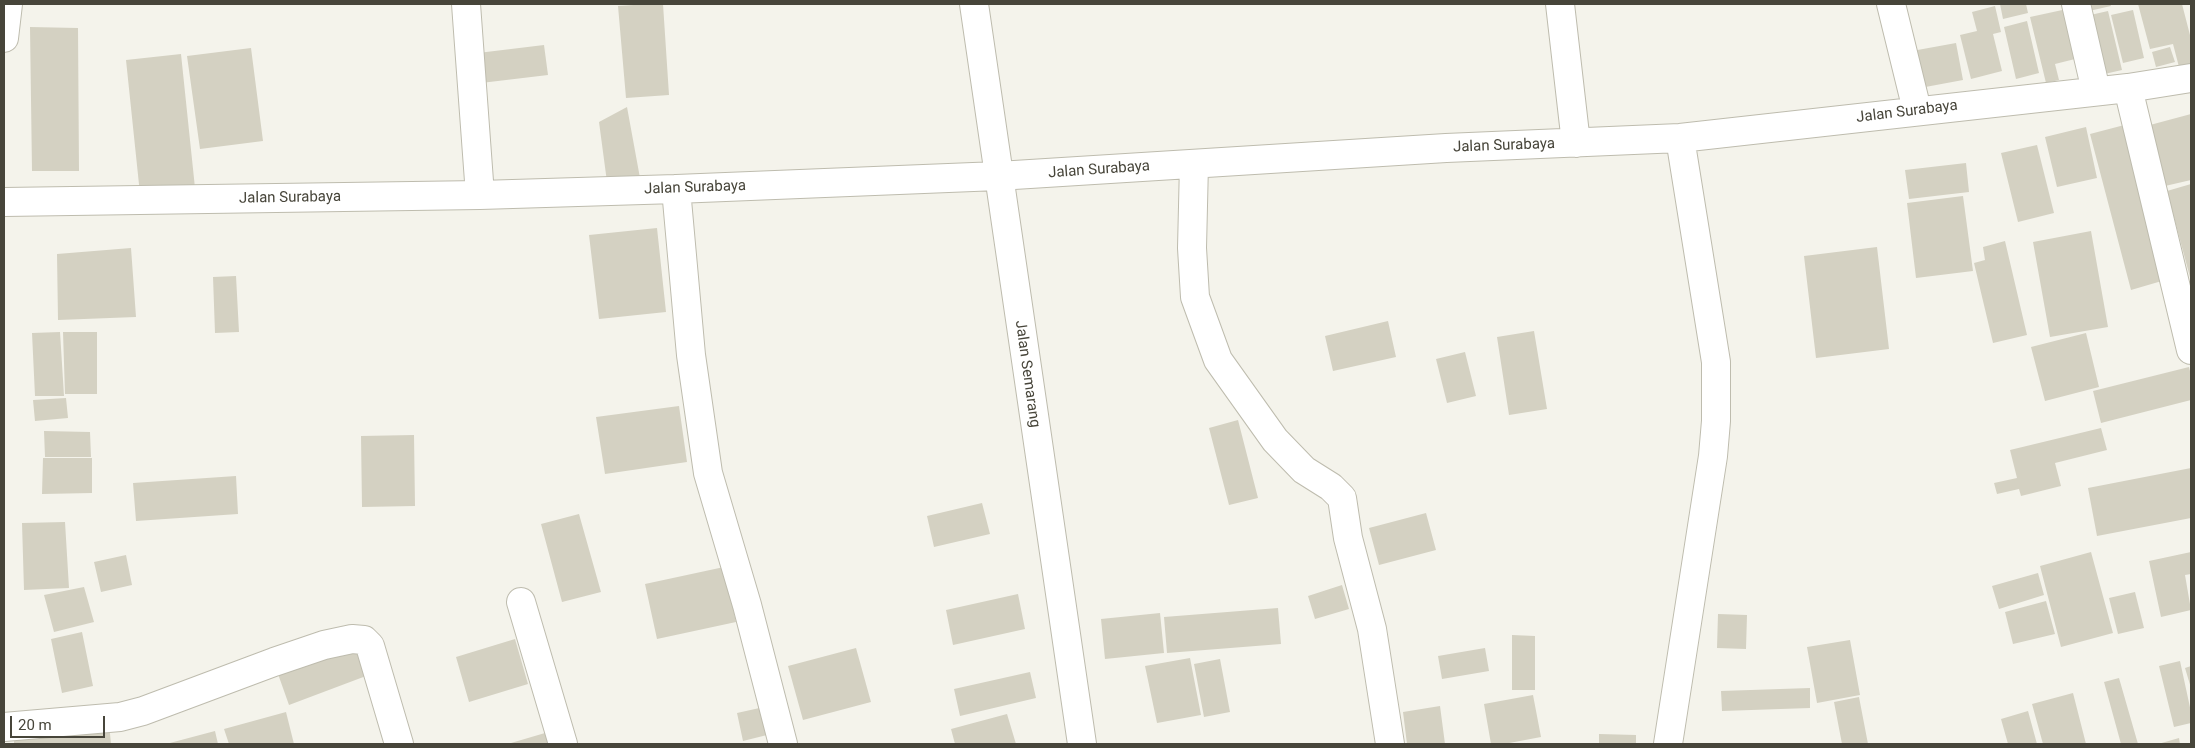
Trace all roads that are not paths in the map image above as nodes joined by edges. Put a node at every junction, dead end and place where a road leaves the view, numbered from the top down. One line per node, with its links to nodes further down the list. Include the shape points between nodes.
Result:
1 (8, 4): 7 (street)
2 (466, 4): 17 (street)
3 (974, 4): 15 (street, Jalan Semarang)
4 (1560, 4): 13 (street)
5 (1891, 4): 11 (street)
6 (2076, 4): 10 (street)
7 (4, 38)
8 (2191, 78): 9 (street, Jalan Surabaya)
9 (2128, 88): 10 (street, Jalan Surabaya); 19 (street)
10 (2096, 91): 11 (street, Jalan Surabaya)
11 (1917, 110): 12 (street, Jalan Surabaya)
12 (1680, 138): 13 (street, Jalan Surabaya); 27 (street, via 1716,362 1716,420)
13 (1576, 143): 14 (street, Jalan Surabaya)
14 (1194, 164): 15 (street, Jalan Surabaya); 26 (street, via 1192,248 1195,297 1218,360 1275,440 1304,470 1342,498 1348,538 1372,629)
15 (998, 176): 16 (street, Jalan Surabaya); 25 (street, Jalan Semarang)
16 (676, 189): 17 (street, Jalan Surabaya); 24 (street, via 688,337 708,473 748,605)
17 (480, 195): 18 (street, Jalan Surabaya)
18 (4, 202)
19 (2191, 350)
20 (521, 602): 23 (street)
21 (4, 728): 22 (street, via 143,711 282,659 352,639 364,640 370,646)
22 (399, 744)
23 (563, 744)
24 (783, 744)
25 (1082, 744)
26 (1390, 744)
27 (1668, 744)

